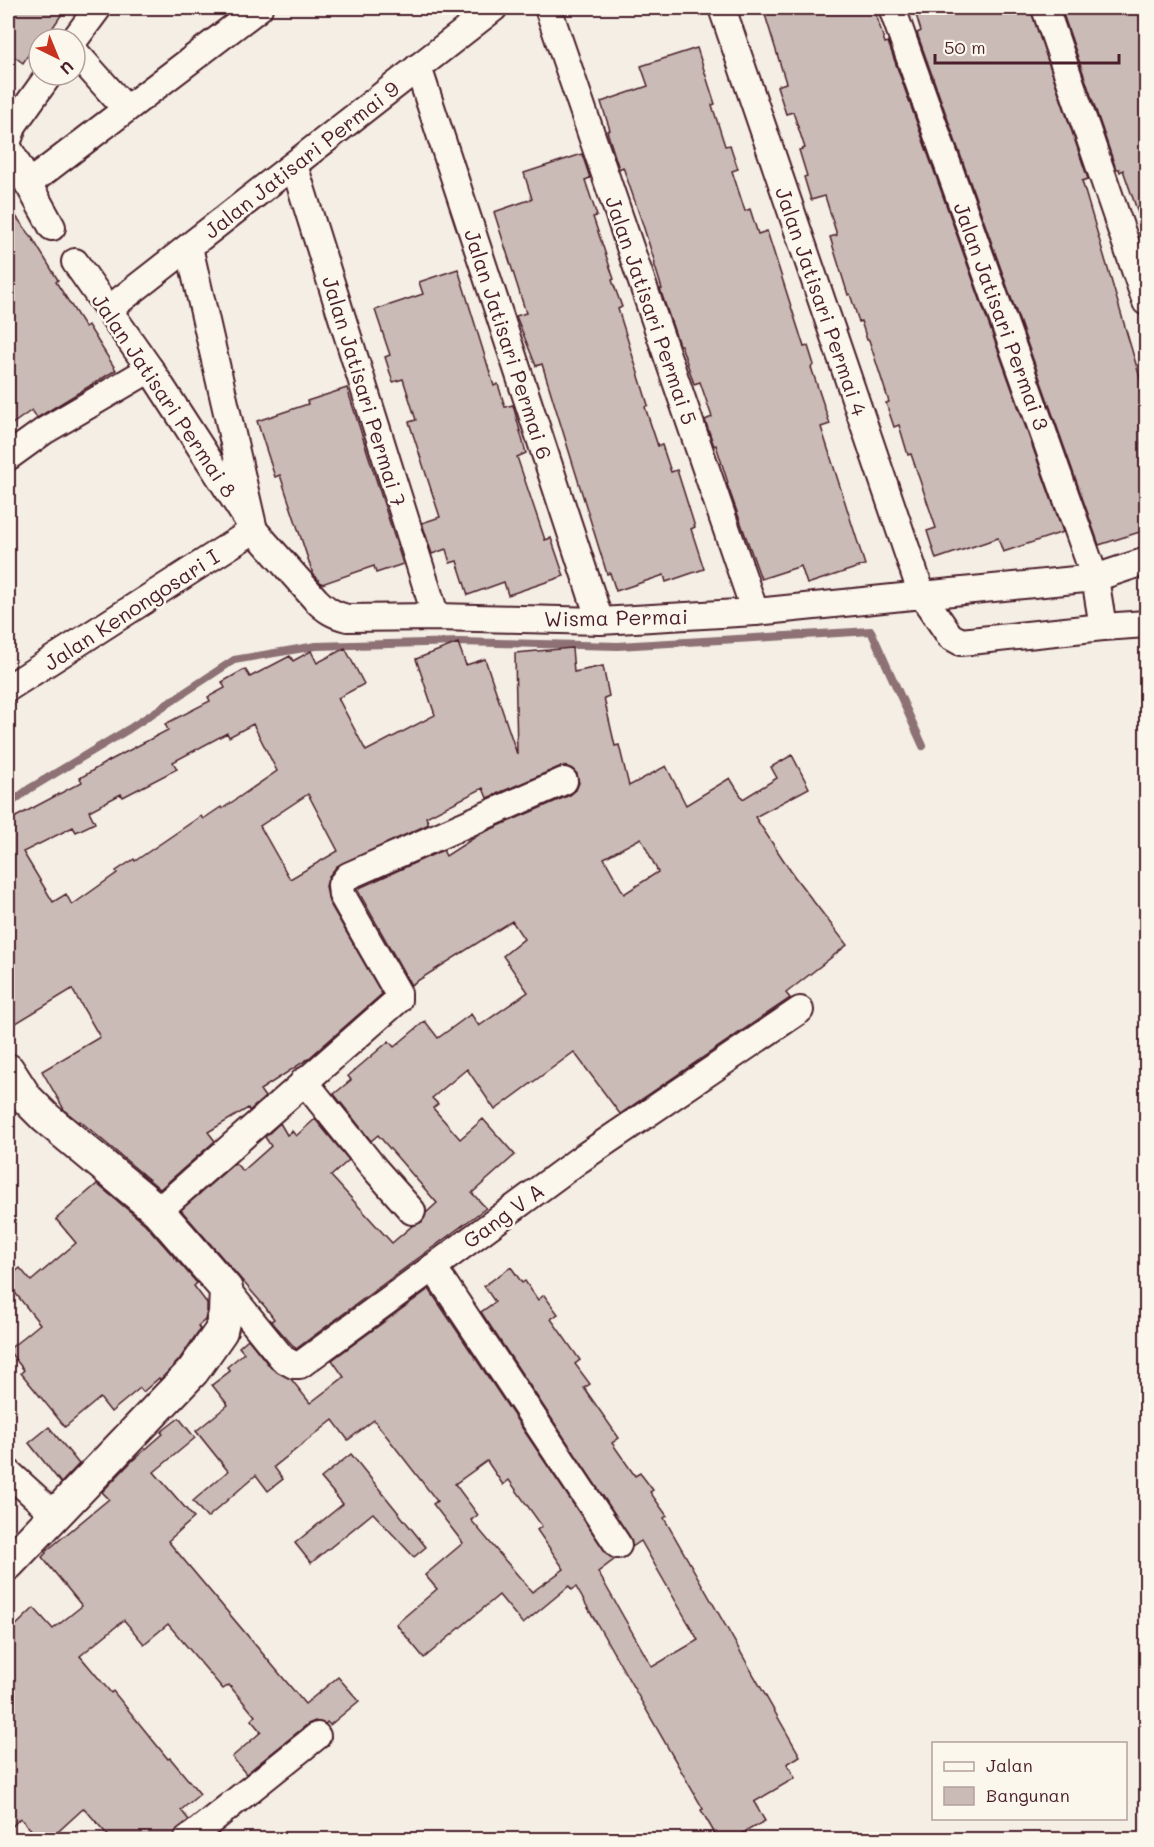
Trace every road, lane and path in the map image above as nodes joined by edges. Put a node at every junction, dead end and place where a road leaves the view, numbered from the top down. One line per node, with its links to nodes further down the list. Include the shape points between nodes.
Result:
1 (98, 8): 8 (street)
2 (259, 8): 12 (street)
3 (494, 8): 10 (street, Jalan Jatisari Permai 9)
4 (722, 8): 27 (street, Jalan Jatisari Permai 4)
5 (891, 8): 26 (street, Jalan Jatisari Permai 3)
6 (1045, 8): 20 (street)
7 (555, 9): 29 (street, Jalan Jatisari Permai 5)
8 (84, 27)
9 (87, 65): 12 (street)
10 (418, 67): 15 (street, Jalan Jatisari Permai 9); 31 (street, Jalan Jatisari Permai 6)
11 (41, 87): 13 (street)
12 (126, 109): 16 (street)
13 (8, 141)
14 (8, 147): 16 (street)
15 (294, 165): 18 (street, Jalan Jatisari Permai 9); 30 (street, Jalan Jatisari Permai 7)
16 (28, 184): 17 (street)
17 (52, 227)
18 (189, 247): 21 (street, Jalan Jatisari Permai 9); 24 (street, Jalan Jatisari Permai 8)
19 (75, 262): 21 (street, Jalan Jatisari Permai 8)
20 (1146, 302)
21 (109, 309): 22 (street, Jalan Jatisari Permai 8)
22 (150, 369): 23 (street, via 44,431); 24 (street, Jalan Jatisari Permai 8)
23 (8, 457)
24 (254, 530): 28 (street, Jalan Jatisari Permai 8); 34 (street, Jalan Kenongosari I)
25 (1146, 561): 26 (street, Wisma Permai)
26 (1095, 578): 27 (street, Wisma Permai); 33 (street, Jalan Jatisari Permai 3)
27 (922, 595): 29 (street, Wisma Permai); 33 (street, via 950,636 961,642)
28 (316, 600): 30 (street, Wisma Permai, via 327,611 347,618)
29 (755, 612): 31 (street, Wisma Permai)
30 (436, 617): 31 (street, Wisma Permai)
31 (600, 621)
32 (1146, 624): 33 (street)
33 (1103, 627)
34 (8, 688)
35 (564, 781): 38 (street, via 348,876 341,885 342,895 398,993 398,1000)
36 (800, 1010): 41 (street, Gang V A, via 579,1160)
37 (8, 1070): 39 (street, via 26,1098 46,1118)
38 (304, 1081): 39 (street); 40 (street)
39 (158, 1211): 42 (street)
40 (412, 1211)
41 (433, 1267): 42 (street, Gang V A, via 300,1365 283,1359); 45 (street)
42 (226, 1289): 44 (street, via 221,1331 213,1345 193,1371)
43 (8, 1472): 44 (street)
44 (54, 1514): 46 (street)
45 (618, 1545)
46 (8, 1564)
47 (317, 1736): 48 (street)
48 (187, 1839)

